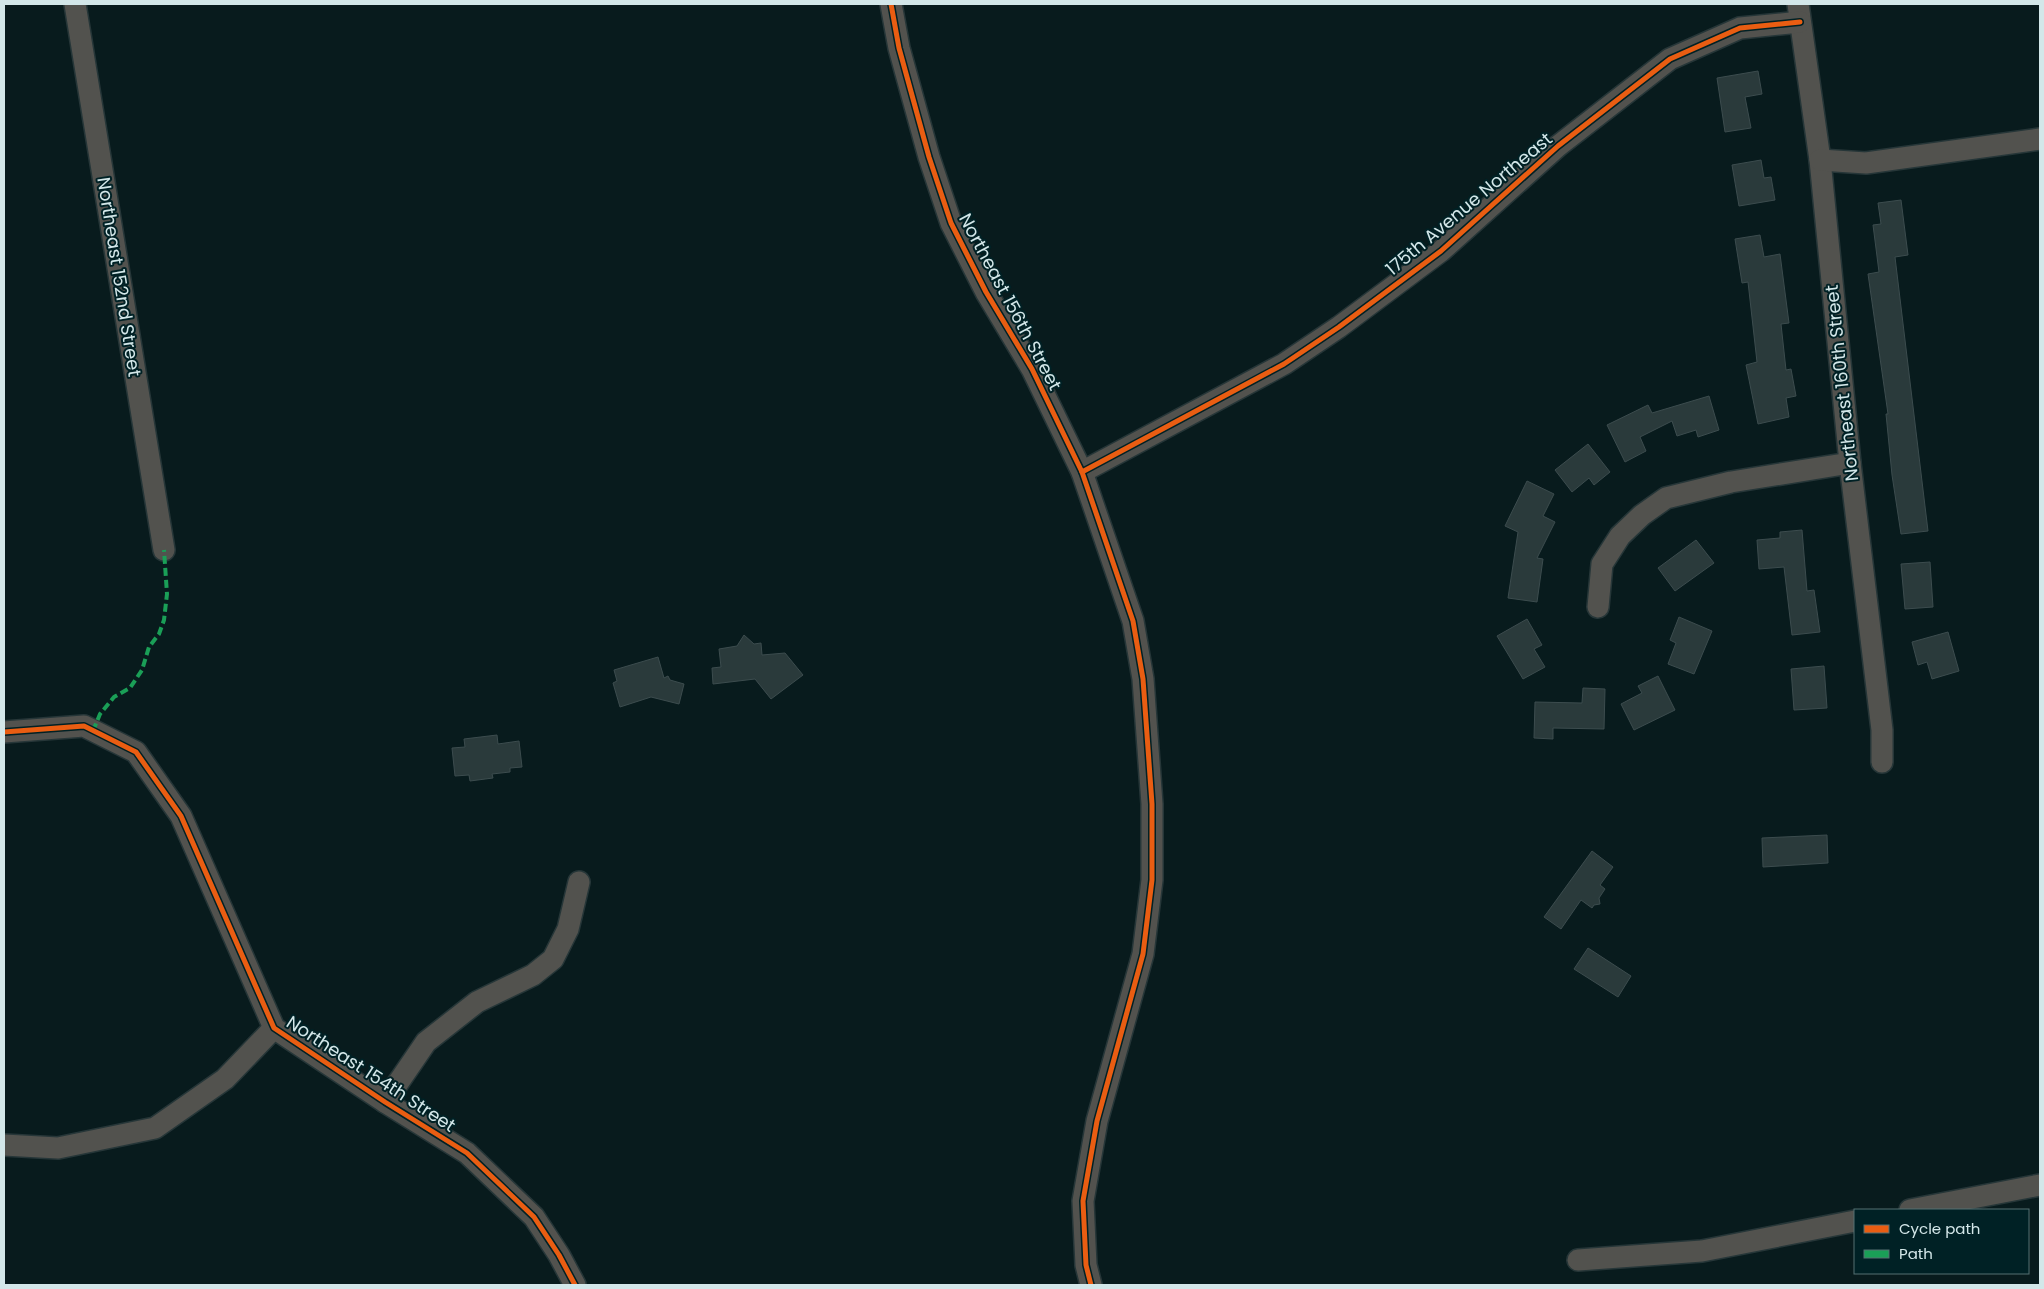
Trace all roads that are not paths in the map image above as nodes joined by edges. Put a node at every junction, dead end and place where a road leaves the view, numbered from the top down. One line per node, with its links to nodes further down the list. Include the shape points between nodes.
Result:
1 (75, 4): 8 (street, Northeast 152nd Street)
2 (891, 4): 7 (street, Northeast 156th Street, via 926,148 951,223 986,292 1032,369)
3 (1799, 13): 5 (street, Northeast 160th Street); 7 (street, 175th Avenue Northeast, via 1740,28 1670,59 1558,146 1441,251 1339,327 1284,364)
4 (2040, 138): 5 (street, via 1866,162)
5 (1820, 160): 6 (street, Northeast 160th Street)
6 (1850, 463): 9 (street, via 1732,482 1666,498 1642,514 1620,536 1602,564); 11 (street, Northeast 160th Street, via 1882,730)
7 (1082, 472): 21 (street, Northeast 156th Street, via 1133,621 1143,679 1152,804 1152,880 1143,954 1097,1121 1084,1201 1086,1265)
8 (164, 550)
9 (1598, 607)
10 (4, 732): 13 (street, Northeast 154th Street, via 84,726 136,752 181,816)
11 (1882, 762)
12 (579, 882): 14 (street, via 568,929 552,959 532,975 477,1002 426,1042)
13 (274, 1028): 14 (street, Northeast 154th Street); 15 (street, via 225,1079 154,1128 58,1148)
14 (385, 1102): 20 (street, Northeast 154th Street, via 467,1153 534,1217 559,1254)
15 (4, 1145)
16 (2040, 1185): 17 (street)
17 (1915, 1209)
18 (1854, 1221): 19 (street, via 1702,1251)
19 (1578, 1260)
20 (574, 1285)
21 (1091, 1285)

